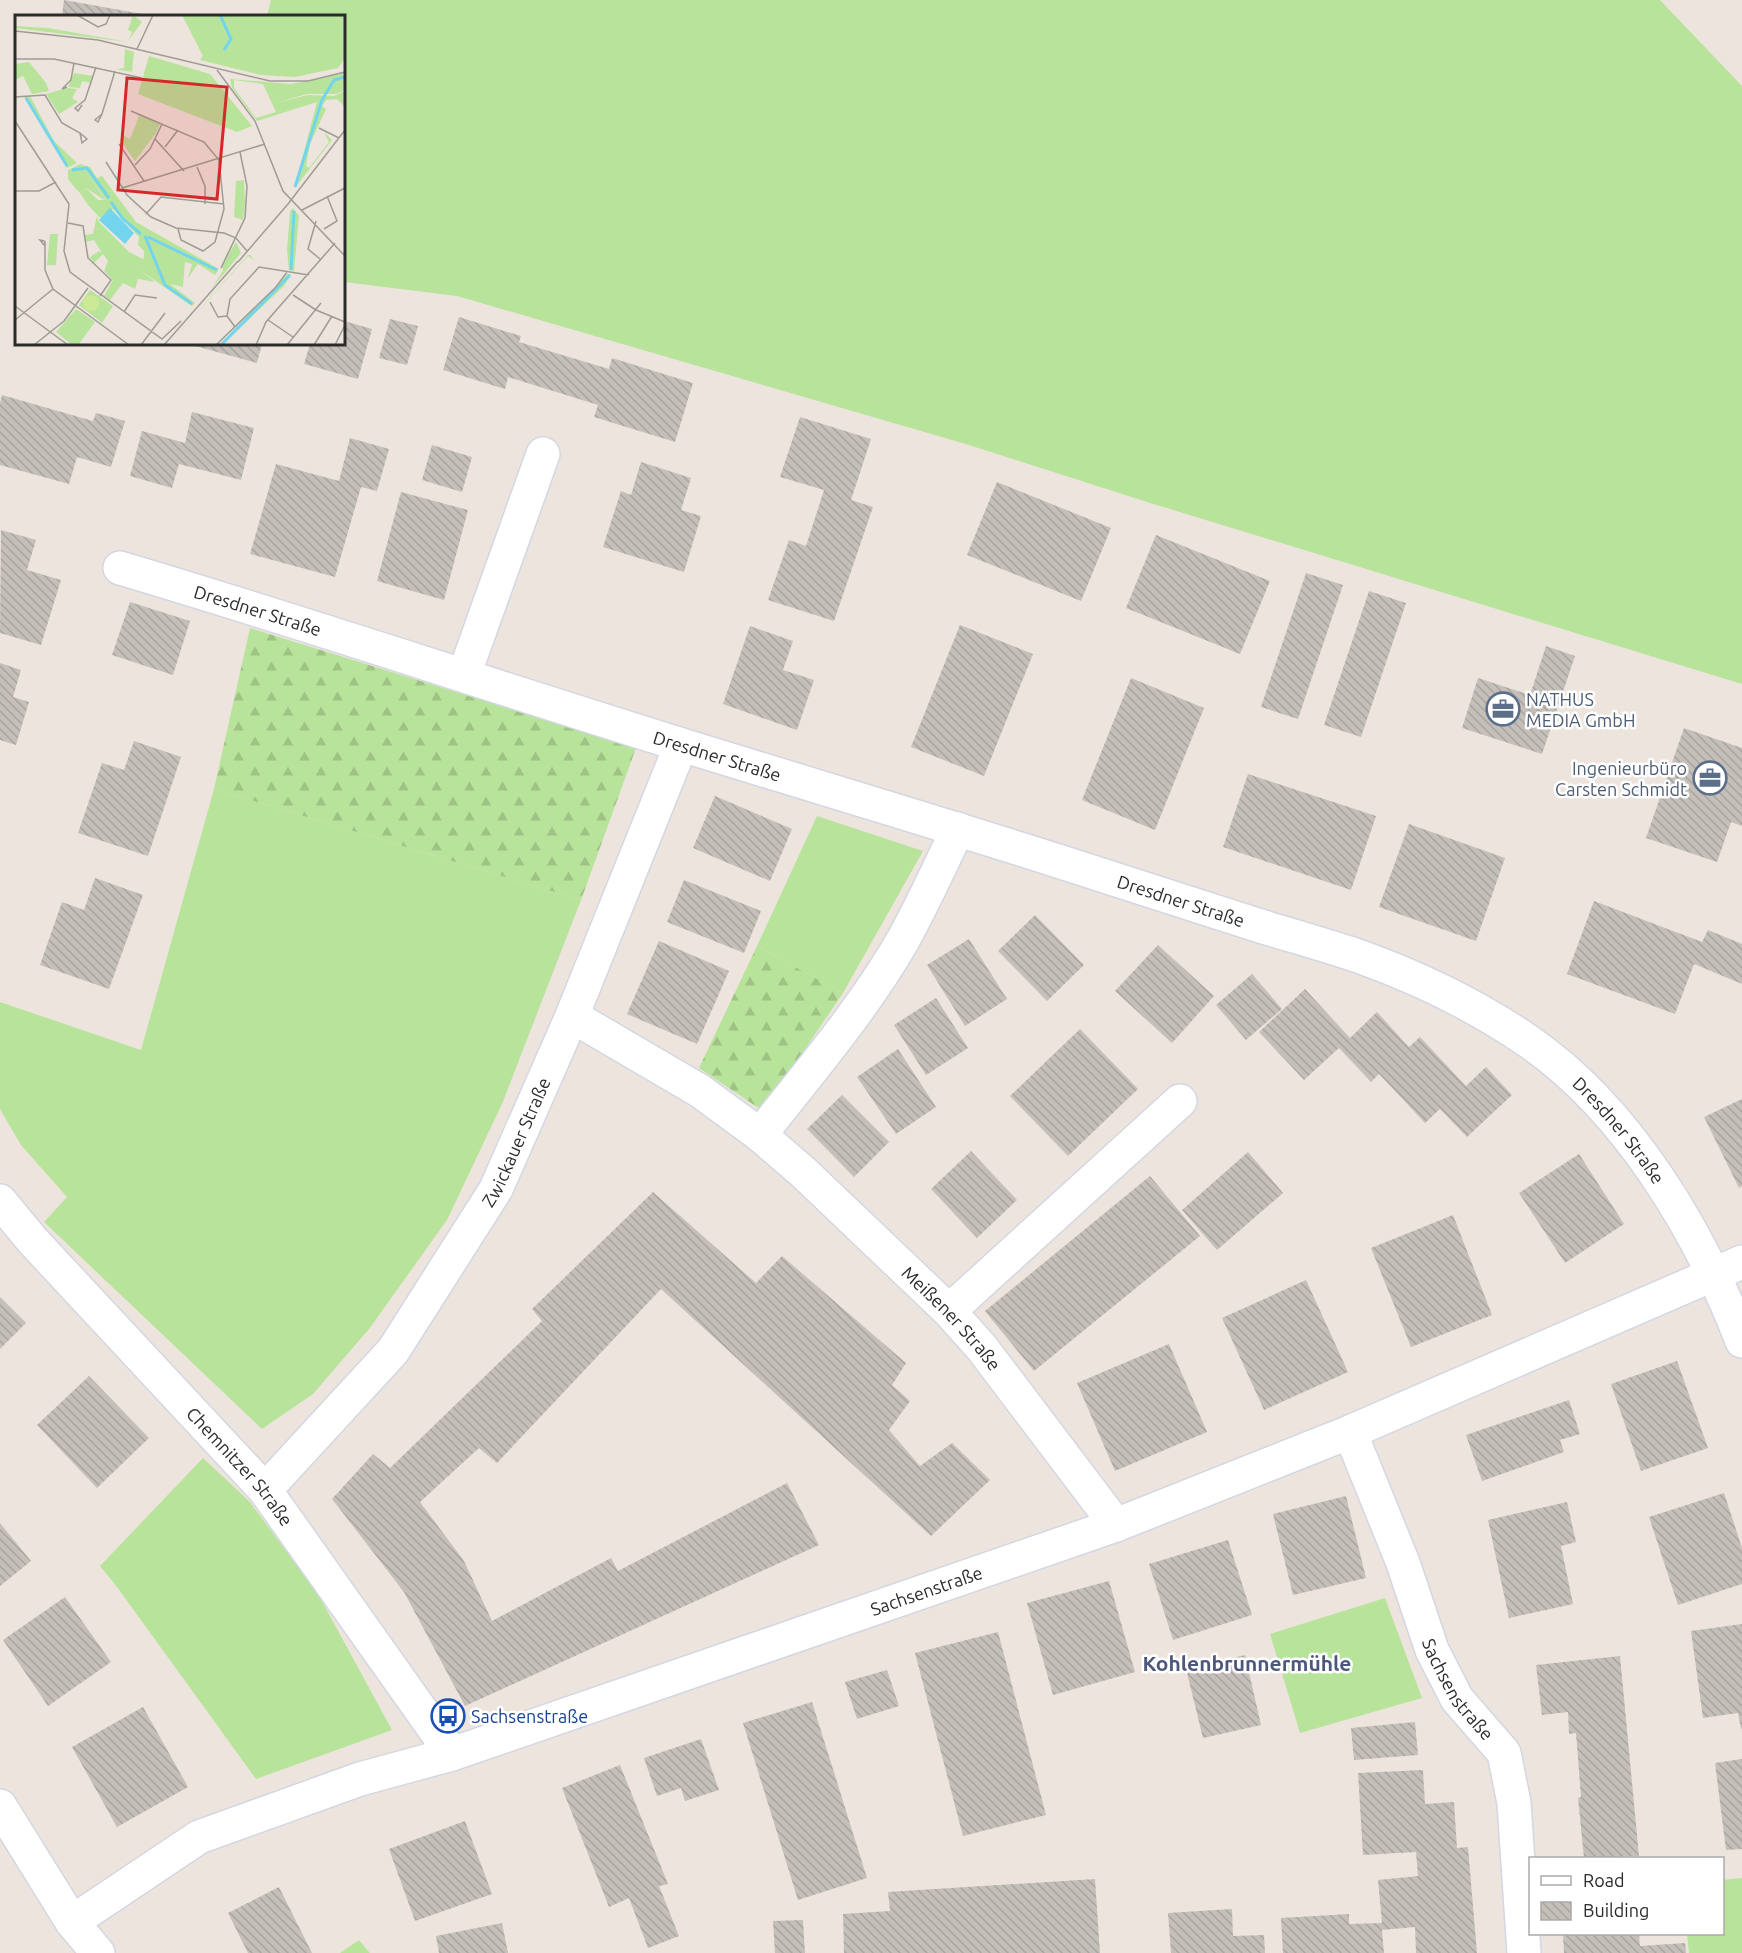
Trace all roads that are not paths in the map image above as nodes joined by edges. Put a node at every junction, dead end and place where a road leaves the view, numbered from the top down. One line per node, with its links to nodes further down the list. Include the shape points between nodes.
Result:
1 (543, 454): 3 (street)
2 (120, 568): 3 (street, Dresdner Straße)
3 (464, 675): 4 (street, Dresdner Straße)
4 (681, 745): 5 (street, Dresdner Straße); 6 (street, Zwickauer Straße)
5 (958, 829): 8 (street, via 903,939 878,979); 10 (street, Dresdner Straße, via 1362,958 1488,1015 1532,1043 1582,1084 1630,1136 1674,1204)
6 (572, 1016): 8 (street, Meißener Straße, via 700,1091); 14 (street, Zwickauer Straße, via 496,1189 393,1351)
7 (1180, 1101): 11 (street)
8 (760, 1135): 11 (street, Meißener Straße)
9 (0, 1201): 14 (street, Chemnitzer Straße)
10 (1728, 1268): 12 (street, Dresdner Straße); 13 (street, Sachsenstraße)
11 (949, 1311): 15 (street, Meißener Straße, via 982,1348)
12 (1742, 1341)
13 (1350, 1432): 15 (street, Sachsenstraße); 20 (street, Sachsenstraße, via 1403,1563 1432,1650 1457,1699 1504,1753 1514,1803)
14 (265, 1490): 16 (street, Chemnitzer Straße)
15 (1116, 1525): 16 (street, Sachsenstraße)
16 (452, 1754): 18 (street, Sachsenstraße, via 360,1779 199,1837)
17 (0, 1806): 18 (street)
18 (72, 1922): 19 (street)
19 (98, 1953)
20 (1524, 1953)

